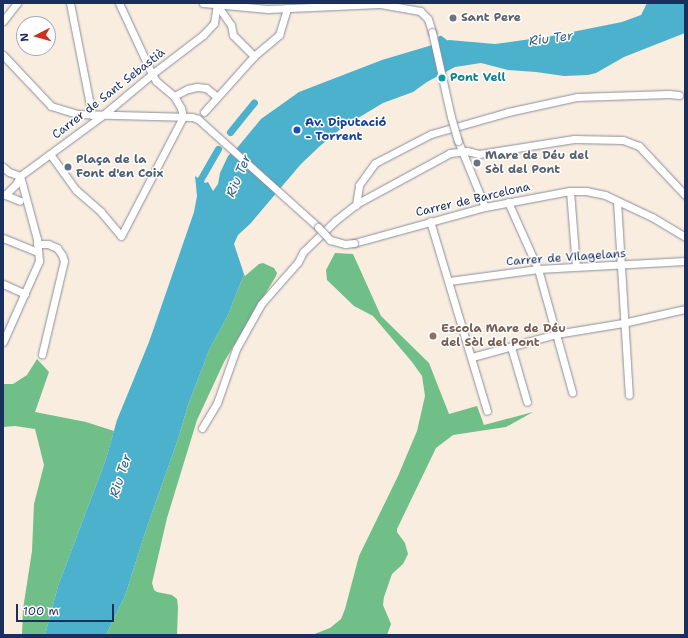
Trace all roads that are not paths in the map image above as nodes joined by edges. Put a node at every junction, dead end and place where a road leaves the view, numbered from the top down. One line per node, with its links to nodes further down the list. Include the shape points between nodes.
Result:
1 (17, 3): 8 (street)
2 (70, 3): 16 (street)
3 (119, 3): 11 (street)
4 (203, 3): 5 (street)
5 (217, 4): 7 (street); 10 (street, via 231,25 232,35); 11 (street, Carrer de Sant Sebastià, via 214,23 203,35)
6 (379, 4): 7 (street); 19 (street, bridge, via 420,11 428,18 451,117)
7 (287, 8): 10 (street, via 279,35)
8 (3, 21)
9 (3, 55): 16 (street, via 51,106 77,114)
10 (254, 56): 14 (street)
11 (152, 74): 13 (street, via 156,81); 17 (street, Carrer de Sant Sebastià)
12 (679, 95): 29 (street, via 577,97 508,112 431,134 375,163 358,185)
13 (174, 96): 14 (street, via 197,87 206,88); 18 (street)
14 (217, 97): 15 (street)
15 (204, 112)
16 (92, 115): 17 (street)
17 (103, 116): 18 (street); 20 (street, Carrer de Sant Sebastià)
18 (183, 117): 20 (street, via 121,236 101,212 76,190); 31 (street, Carrer de Barcelona, bridge, via 192,117 203,122 330,240 345,244 354,243)
19 (462, 152): 25 (street, via 479,154 574,139 623,140 639,146); 29 (street, via 450,152); 30 (street)
20 (50, 154): 22 (street, Carrer de Sant Sebastià)
21 (3, 167): 22 (street)
22 (20, 176): 24 (street, Carrer de Sant Sebastià, via 16,184); 34 (street)
23 (570, 191): 27 (street, Carrer de Barcelona); 28 (street, Carrer de Barcelona, via 605,195); 37 (street)
24 (4, 194): 26 (street)
25 (685, 195)
26 (20, 201)
27 (508, 202): 30 (street, Carrer de Barcelona); 38 (street)
28 (617, 202): 32 (street, Carrer de Barcelona, via 652,217); 36 (street)
29 (356, 205): 53 (street, via 336,220 304,252 261,304 236,349 217,403)
30 (485, 207): 31 (street, Carrer de Barcelona)
31 (430, 221): 39 (street)
32 (685, 236)
33 (3, 238): 34 (street)
34 (38, 248): 41 (street, via 39,261); 47 (street, via 48,244 57,248 64,261)
35 (685, 261): 36 (street, Carrer de Vilagelans)
36 (620, 265): 37 (street, Carrer de Vilagelans); 43 (street)
37 (576, 267): 38 (street, Carrer de Vilagelans)
38 (538, 269): 39 (street, Carrer de Vilagelans); 44 (street)
39 (449, 281): 48 (street)
40 (3, 284): 41 (street)
41 (25, 294): 45 (street)
42 (685, 309): 43 (street)
43 (623, 323): 44 (street); 50 (street)
44 (556, 334): 46 (street); 49 (street)
45 (3, 342)
46 (511, 347): 48 (street); 51 (street)
47 (42, 354)
48 (472, 358): 52 (street)
49 (572, 392)
50 (629, 395)
51 (527, 402)
52 (487, 411)
53 (202, 428)

